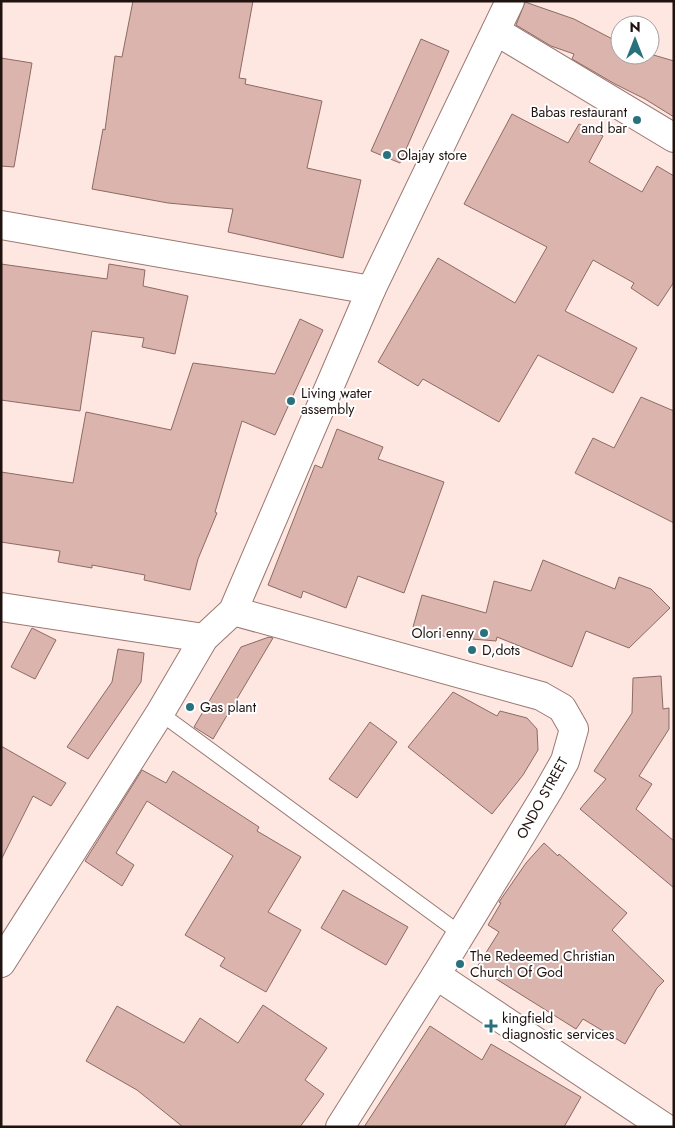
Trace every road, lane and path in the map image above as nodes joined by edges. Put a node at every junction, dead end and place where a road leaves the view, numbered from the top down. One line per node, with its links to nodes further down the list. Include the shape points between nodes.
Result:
1 (510, 1): 2 (street)
2 (496, 31): 3 (street); 5 (street)
3 (674, 138)
4 (1, 225): 5 (street)
5 (371, 290): 7 (street)
6 (1, 607): 8 (street)
7 (233, 611): 8 (street); 10 (street, ONDO STREET, via 541,696 562,708 574,729 565,761)
8 (204, 638): 9 (street)
9 (160, 713): 10 (lane); 11 (street)
10 (461, 934): 12 (street, ONDO STREET)
11 (1, 963)
12 (436, 976): 13 (street, ONDO STREET); 14 (street)
13 (340, 1127)
14 (664, 1127)

